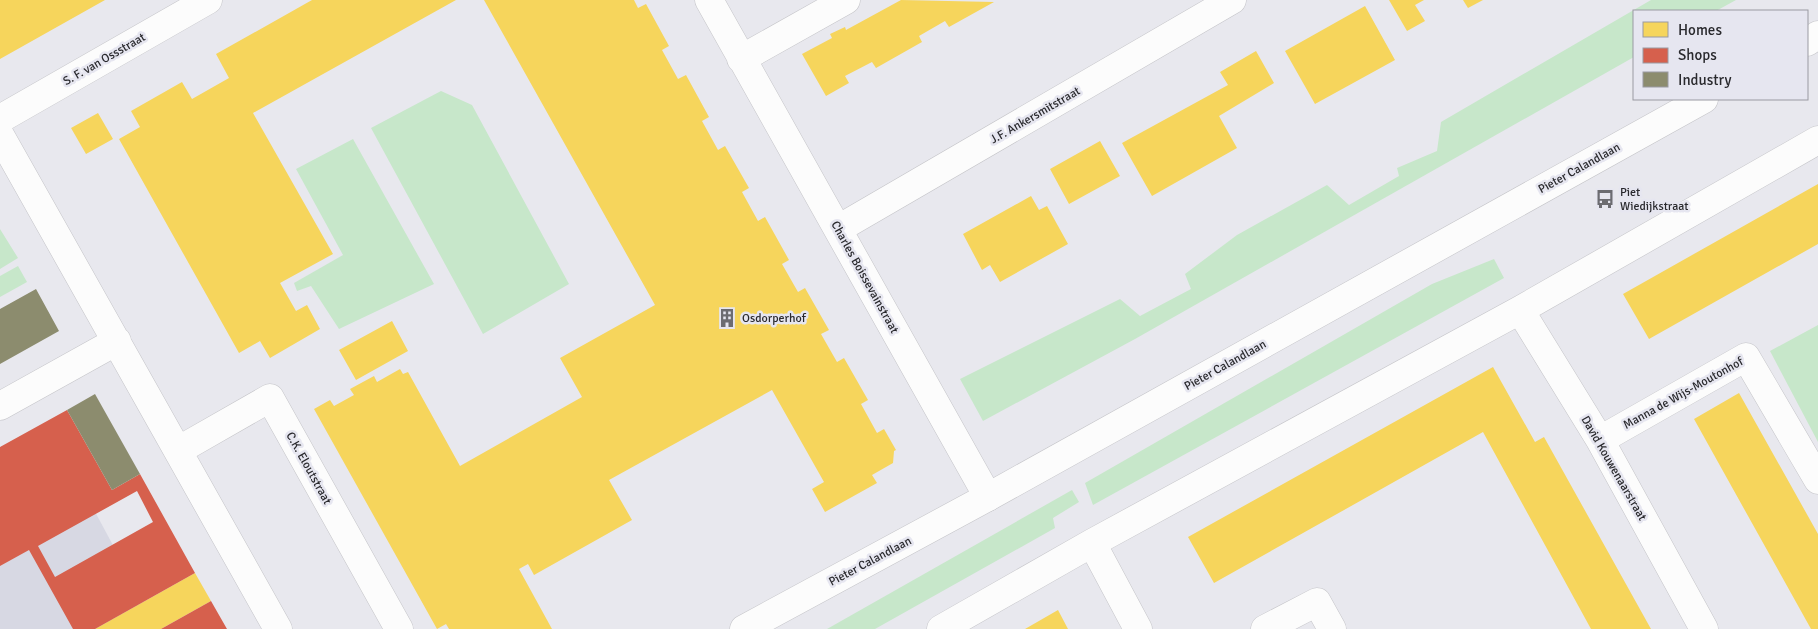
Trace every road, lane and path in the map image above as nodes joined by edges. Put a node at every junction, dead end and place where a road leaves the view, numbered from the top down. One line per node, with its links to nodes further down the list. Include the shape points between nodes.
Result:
1 (208, 0): 7 (street, S. F. van Ossstraat)
2 (709, 0): 5 (street, Charles Boissevainstraat)
3 (846, 0): 5 (street)
4 (1232, 0): 10 (street, J.F. Ankersmitstraat)
5 (741, 59): 10 (street, Charles Boissevainstraat)
6 (1702, 100): 17 (street, Pieter Calandlaan)
7 (0, 119)
8 (0, 135): 12 (street)
9 (1818, 140): 11 (street)
10 (838, 229): 17 (street, Charles Boissevainstraat)
11 (1520, 310): 14 (street, David Kouwenaarstraat); 18 (street)
12 (117, 342): 13 (street); 15 (street)
13 (0, 406)
14 (1600, 440): 16 (street, Manna de Wijs-Moutonhof, via 1746,357); 26 (street, David Kouwenaarstraat)
15 (179, 450): 19 (street); 20 (street, C.K. Eloutstraat, via 270,398)
16 (1818, 480)
17 (988, 497): 21 (street, Pieter Calandlaan)
18 (1092, 543): 22 (street); 23 (street)
19 (278, 629)
20 (399, 629)
21 (744, 629)
22 (941, 629)
23 (1138, 629)
24 (1265, 629): 25 (street, via 1317,602)
25 (1332, 629)
26 (1704, 629)

